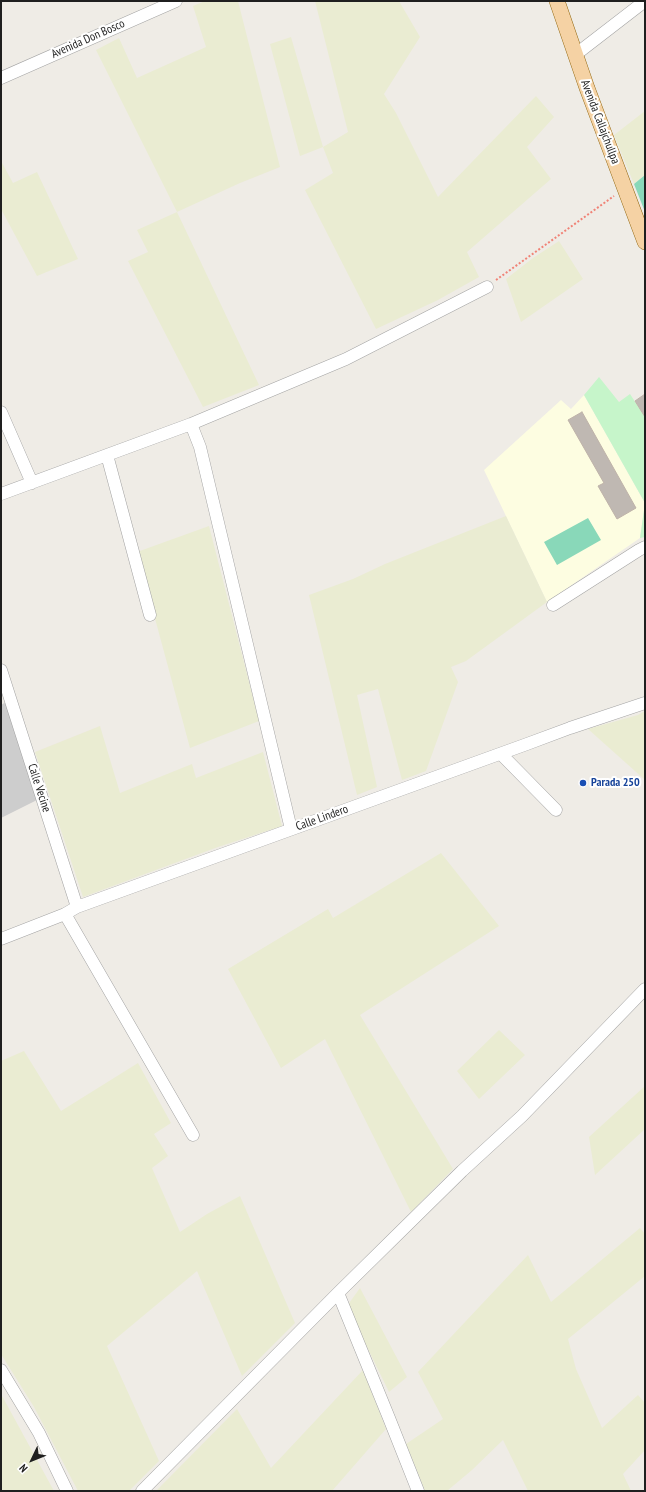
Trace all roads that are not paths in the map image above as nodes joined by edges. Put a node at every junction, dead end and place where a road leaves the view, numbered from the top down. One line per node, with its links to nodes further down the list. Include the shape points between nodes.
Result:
1 (176, 1): 5 (street, Avenida Don Bosco)
2 (556, 1): 4 (main road, Avenida Callajchullpa)
3 (645, 1): 4 (street)
4 (575, 55): 6 (main road, Avenida Callajchullpa)
5 (1, 78)
6 (645, 242)
7 (487, 287): 9 (street, via 346,359)
8 (1, 412): 11 (street)
9 (191, 424): 10 (street); 20 (street, via 200,447)
10 (107, 455): 11 (street); 15 (street)
11 (32, 483): 12 (street)
12 (1, 494)
13 (645, 547): 14 (street)
14 (553, 604)
15 (150, 615)
16 (1, 670): 21 (street, Calle Vecine)
17 (645, 703): 18 (street, Calle Lindero)
18 (501, 754): 19 (street); 20 (street, Calle Lindero)
19 (556, 810)
20 (291, 830): 21 (street, Calle Lindero)
21 (77, 907): 22 (street, Calle Lindero)
22 (65, 914): 23 (street, Calle Lindero); 25 (street)
23 (1, 939)
24 (645, 989): 26 (street, via 522,1116)
25 (193, 1135)
26 (338, 1293): 29 (street); 30 (street)
27 (1, 1370): 28 (street, via 39,1433)
28 (67, 1491)
29 (142, 1491)
30 (418, 1491)

